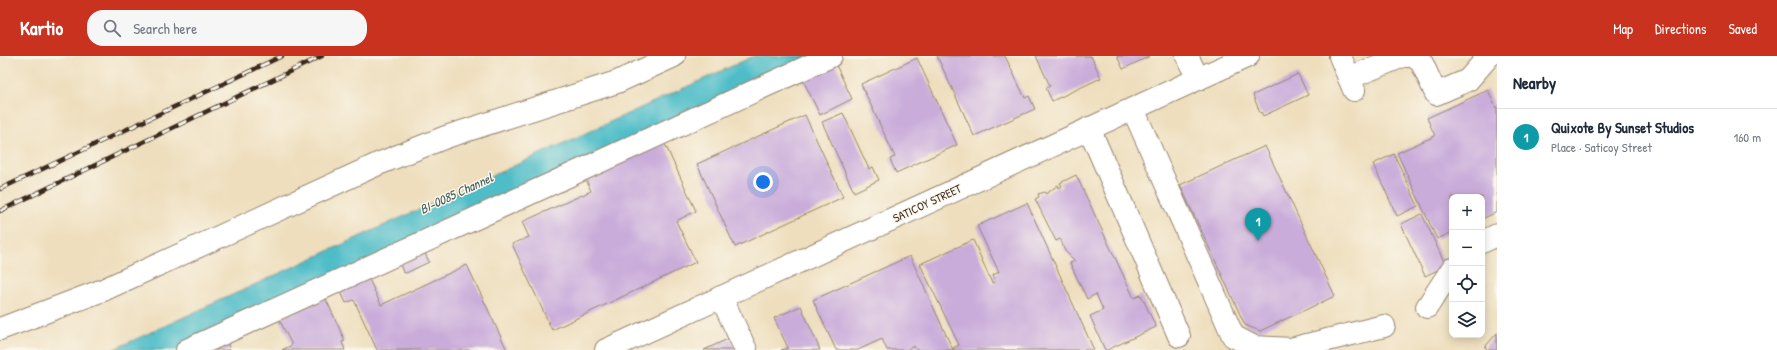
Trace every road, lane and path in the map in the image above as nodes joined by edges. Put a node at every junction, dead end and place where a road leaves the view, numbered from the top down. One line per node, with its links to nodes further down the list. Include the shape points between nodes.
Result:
1 (674, 56): 16 (street, via 617,82 446,137 378,164 102,290)
2 (831, 56): 18 (street)
3 (1187, 56): 7 (street)
4 (1248, 56): 7 (street, SATICOY STREET)
5 (1340, 56): 6 (street, via 1351,84 1402,56 1414,56 1422,63 1436,94 1468,80)
6 (1489, 56)
7 (1198, 79): 8 (street, SATICOY STREET)
8 (1133, 109): 9 (street, SATICOY STREET); 15 (street, via 1233,336 1254,347 1292,349)
9 (1090, 128): 13 (street, SATICOY STREET); 17 (street)
10 (1497, 235): 11 (street)
11 (1485, 241)
12 (1449, 274): 14 (street)
13 (721, 297): 19 (street, SATICOY STREET); 20 (street)
14 (1427, 307)
15 (1384, 326)
16 (0, 329)
17 (1179, 336)
18 (187, 350)
19 (606, 350)
20 (746, 350)

